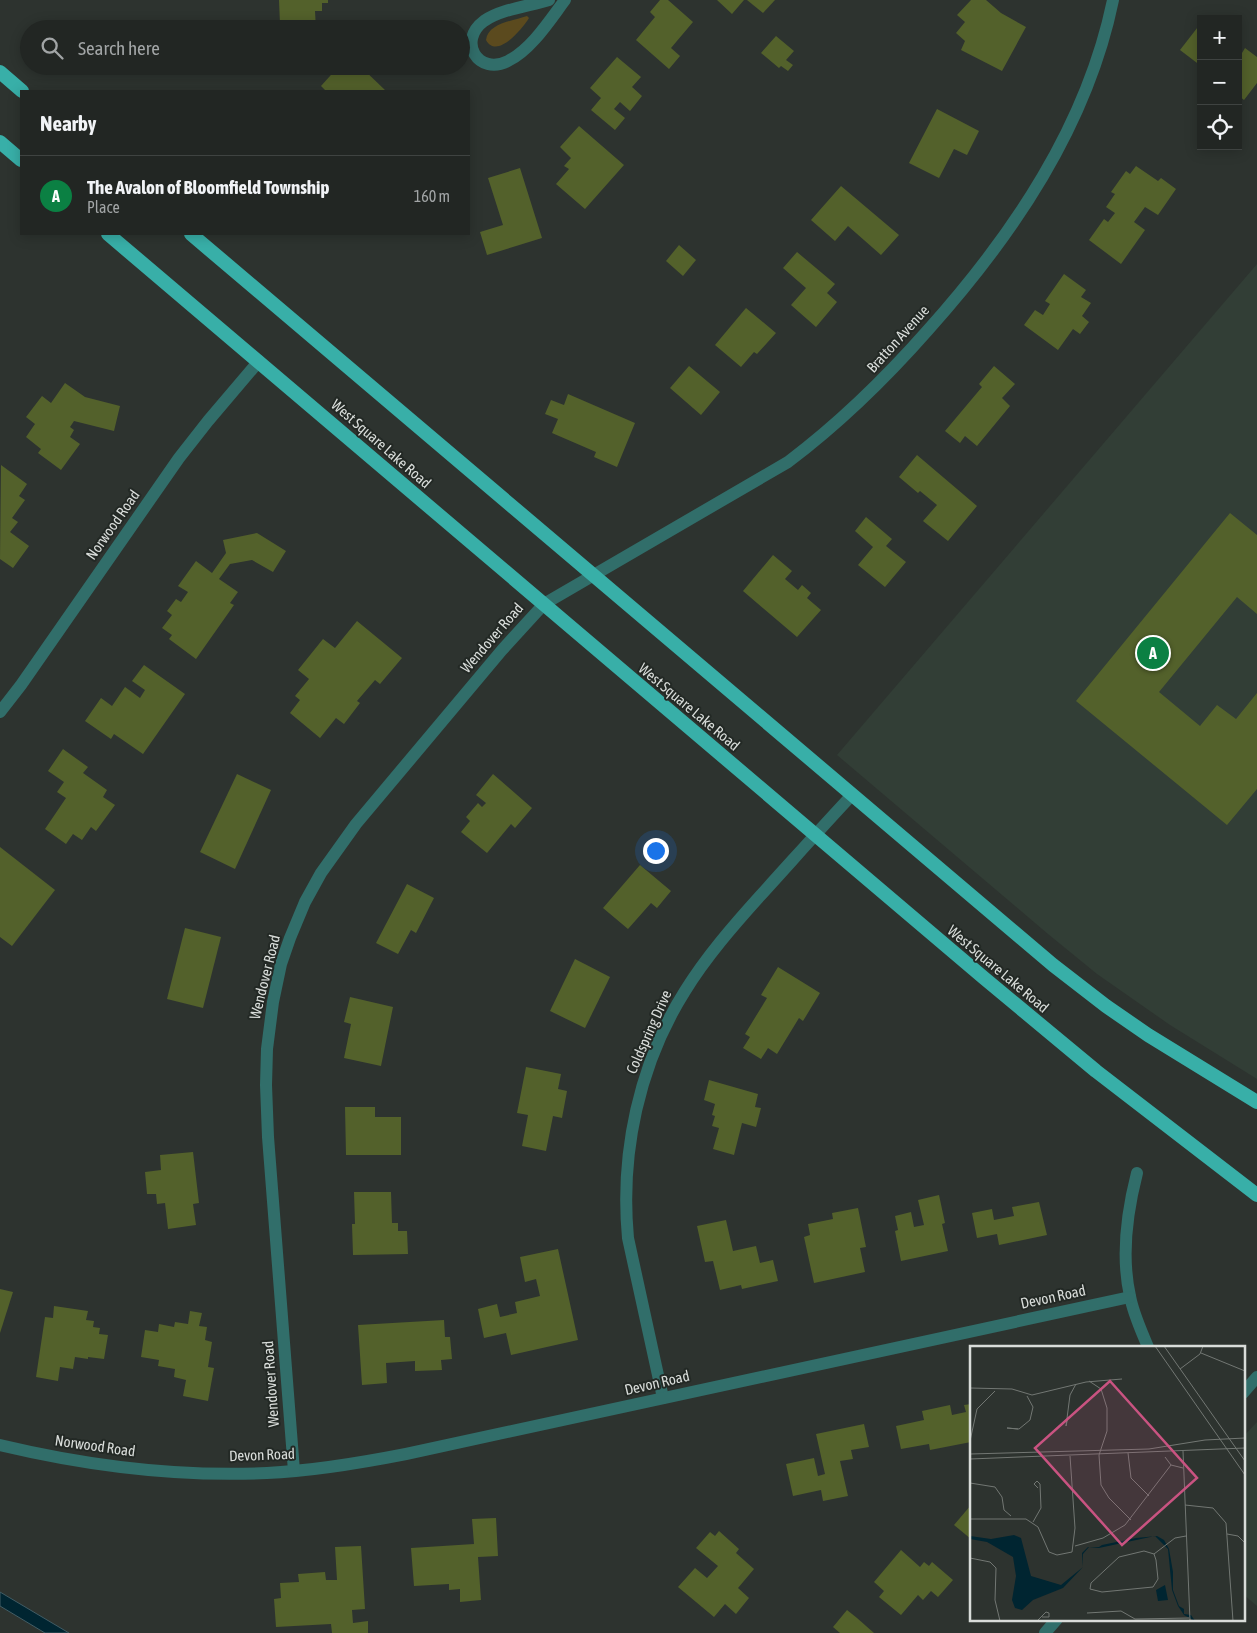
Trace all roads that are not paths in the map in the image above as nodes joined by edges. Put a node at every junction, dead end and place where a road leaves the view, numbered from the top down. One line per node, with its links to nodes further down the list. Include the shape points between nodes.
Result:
1 (549, 0): 2 (street, via 486,19 472,37 476,58 489,64 510,61 540,33)
2 (565, 0)
3 (1114, 0): 5 (street, Bratton Avenue)
4 (1119, 0): 5 (street, Bratton Avenue)
5 (1110, 19): 13 (street, Bratton Avenue, via 1075,117 1024,208 977,273 906,355 859,404 788,462)
6 (0, 72): 7 (highway)
7 (21, 90)
8 (0, 142): 9 (highway)
9 (20, 159)
10 (109, 235): 12 (highway, West Square Lake Road)
11 (192, 235): 13 (highway)
12 (259, 361): 14 (highway, West Square Lake Road); 15 (street, Norwood Road, via 179,458)
13 (594, 575): 14 (street, Wendover Road); 16 (highway)
14 (544, 604): 17 (highway, West Square Lake Road); 27 (street, Wendover Road, via 338,847 305,902 281,964 269,1026 266,1085)
15 (0, 712)
16 (852, 795): 17 (street, Coldspring Drive); 18 (highway, via 1001,923 1106,1006)
17 (815, 835): 20 (highway, West Square Lake Road, via 1054,1037); 25 (street, Coldspring Drive, via 745,913 684,991 642,1084 626,1174 626,1215 628,1238)
18 (1257, 1102)
19 (1138, 1173): 21 (street, via 1128,1217 1126,1274)
20 (1257, 1195)
21 (1130, 1297): 22 (street); 25 (street, Devon Road)
22 (1148, 1346)
23 (1257, 1377): 24 (street)
24 (1244, 1392)
25 (663, 1398): 27 (street, Devon Road, via 406,1454)
26 (0, 1445): 28 (street, Norwood Road, via 94,1464)
27 (294, 1471): 28 (street, Devon Road)
28 (187, 1472)
29 (1056, 1620): 30 (street)
30 (1045, 1633)

